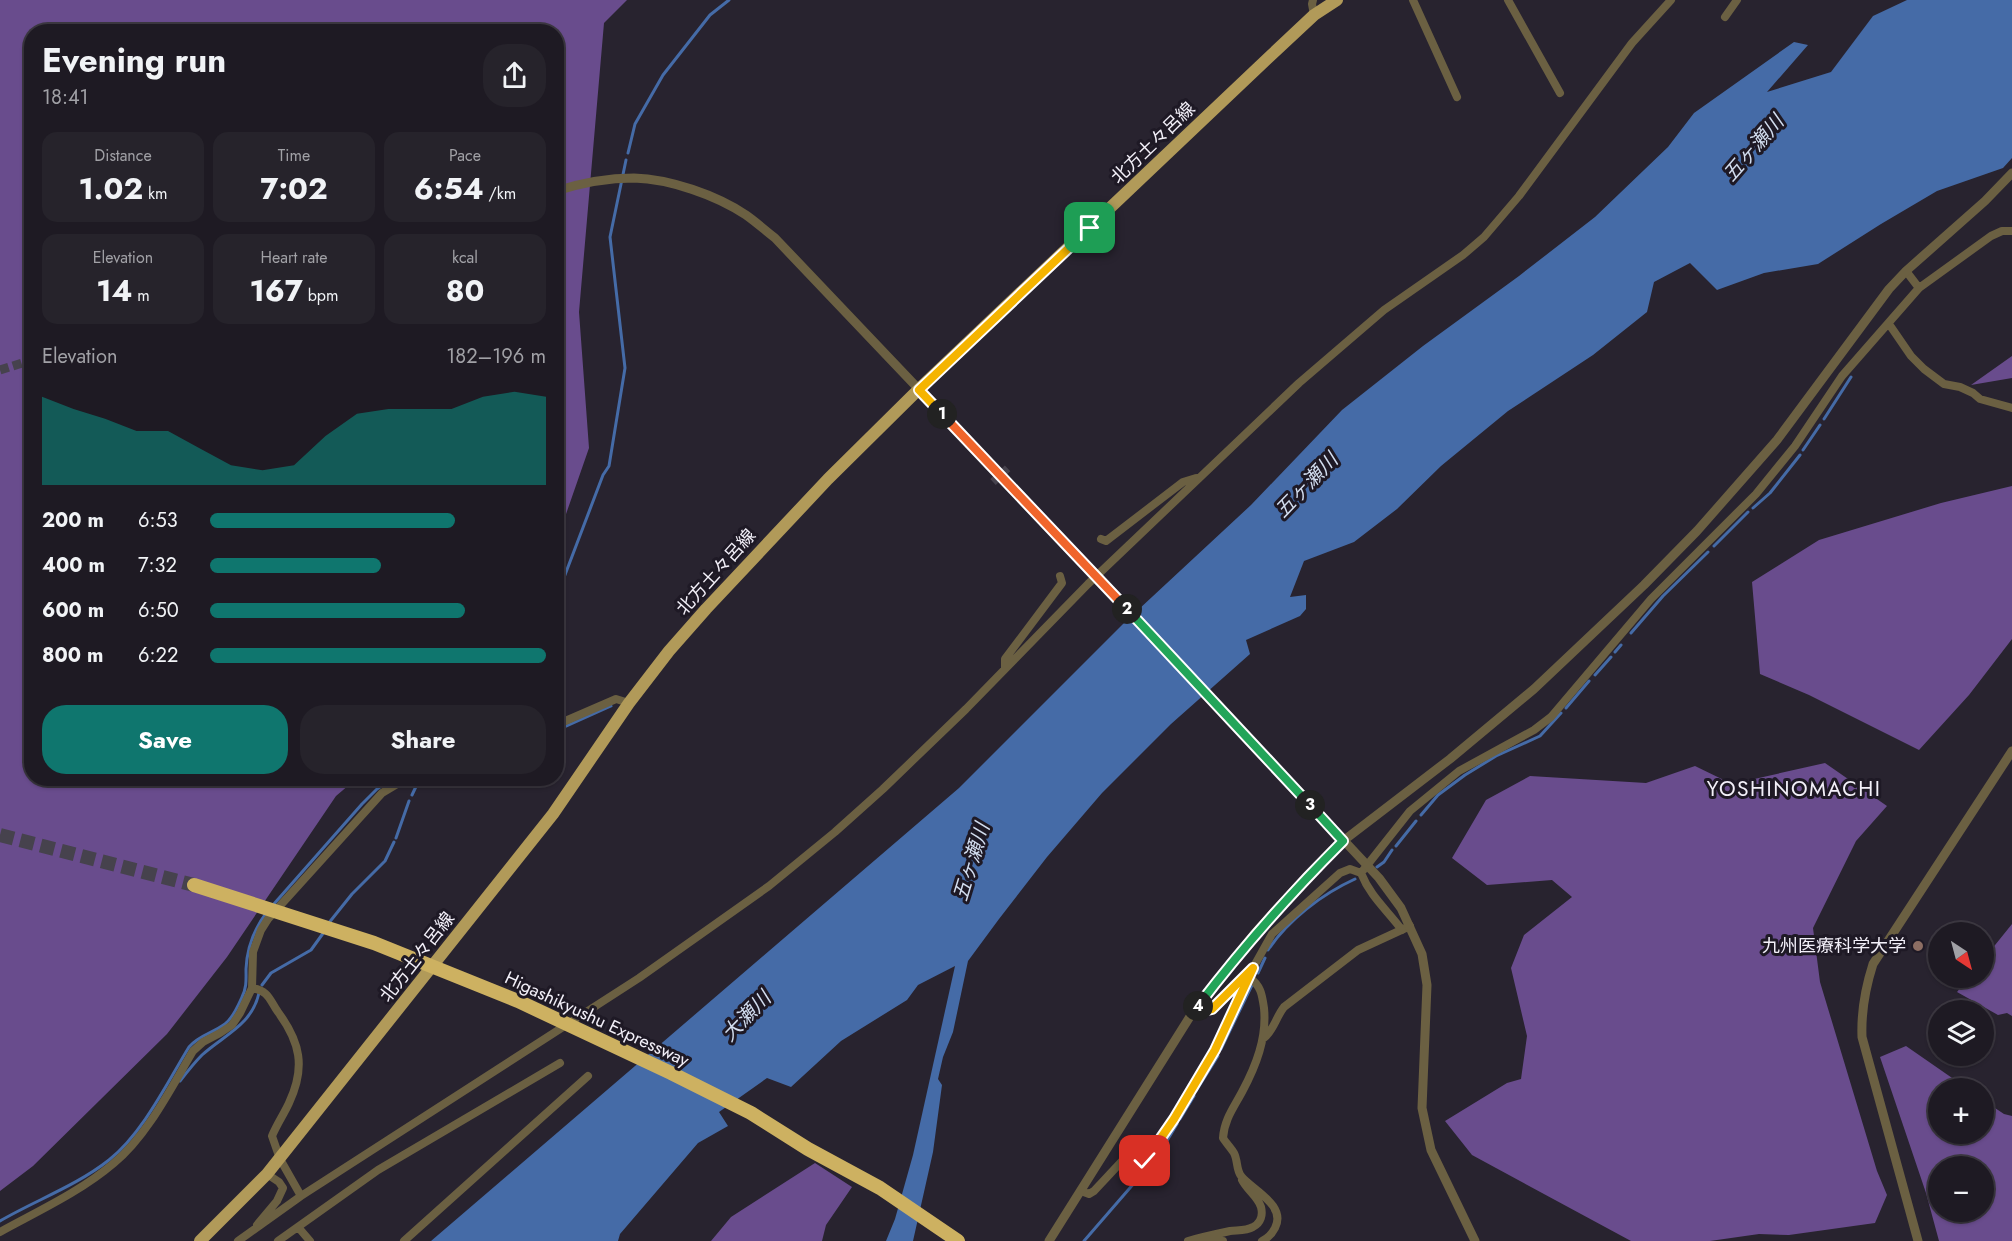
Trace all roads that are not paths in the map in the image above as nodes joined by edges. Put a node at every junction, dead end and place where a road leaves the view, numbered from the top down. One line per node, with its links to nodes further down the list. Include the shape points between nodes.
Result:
1 (1313, 0): 7 (street)
2 (1337, 0): 7 (main road, 北方土々呂線)
3 (1413, 0): 10 (street)
4 (1509, 0): 9 (street)
5 (1671, 0): 19 (street, via 1632,43 1484,237 1384,310)
6 (1737, 0): 8 (street)
7 (1314, 15): 17 (main road, 北方土々呂線)
8 (1725, 17)
9 (1560, 93)
10 (1457, 97)
11 (2012, 173): 14 (street)
12 (564, 188): 17 (street, via 634,178 676,185 746,215 775,238)
13 (2012, 231): 15 (street, via 1991,236)
14 (1906, 271): 15 (street); 27 (street, via 1777,440 1644,585 1534,689)
15 (1919, 288): 16 (street)
16 (1890, 324): 18 (street, via 1911,356 1944,384); 28 (street, via 1842,376 1795,446 1756,494 1651,599 1551,717 1459,771 1410,811)
17 (919, 390): 23 (main road, 北方土々呂線, via 765,545 669,651); 27 (street)
18 (2012, 408)
19 (1198, 478): 20 (street, via 1184,482 1106,541); 22 (street)
20 (1101, 539)
21 (1060, 576): 22 (street, via 1062,583 1005,659)
22 (1005, 668): 44 (street, via 884,789 769,886 639,978)
23 (629, 704): 24 (street, via 616,699); 38 (main road, 北方土々呂線, via 553,814)
24 (564, 722)
25 (2012, 751): 59 (street, via 1873,964 1863,1001 1862,1037)
26 (394, 786): 33 (street, via 382,793 268,919 253,952)
27 (1343, 841): 30 (street, via 1379,878 1401,908); 34 (street, via 1255,933)
28 (1361, 873): 30 (street, via 1366,887 1383,909); 31 (street, via 1350,869 1340,873 1287,918 1272,934)
29 (194, 885): 54 (highway, Higashikyushu Expressway, via 374,943 528,1006 751,1113 880,1188)
30 (1406, 928): 35 (street, via 1358,950 1334,968 1284,1007); 58 (street, via 1422,954 1427,985 1422,1108 1431,1150)
31 (1253, 968): 32 (street); 34 (street, via 1212,1009 1203,1011)
32 (1249, 977): 35 (street, via 1260,987); 39 (street, via 1215,1050)
33 (252, 988): 38 (street, via 268,995 298,1048 295,1085 272,1136); 47 (street, via 232,1025 193,1051 142,1133 114,1163 76,1190)
34 (1197, 1007): 43 (street)
35 (1264, 1038): 40 (street, via 1223,1129 1223,1138 1234,1153)
36 (560, 1063): 45 (street, via 378,1170)
37 (588, 1076): 53 (street)
38 (280, 1159): 41 (main road, 北方土々呂線); 44 (street)
39 (1145, 1161): 42 (street); 43 (street, via 1123,1160 1094,1191)
40 (1239, 1173): 48 (street, via 1276,1213 1277,1224); 56 (street, via 1259,1203 1260,1222 1255,1227)
41 (267, 1174): 46 (street, via 283,1188 278,1201); 49 (main road, 北方土々呂線)
42 (1134, 1174)
43 (1081, 1191): 55 (street)
44 (301, 1197): 46 (street)
45 (298, 1227): 51 (street); 52 (street)
46 (255, 1230): 50 (street)
47 (0, 1232)
48 (1266, 1240)
49 (200, 1241)
50 (238, 1241)
51 (279, 1241)
52 (310, 1241)
53 (404, 1241)
54 (958, 1241)
55 (1049, 1241)
56 (1190, 1241): 57 (street)
57 (1223, 1241)
58 (1475, 1241)
59 (1918, 1241)

